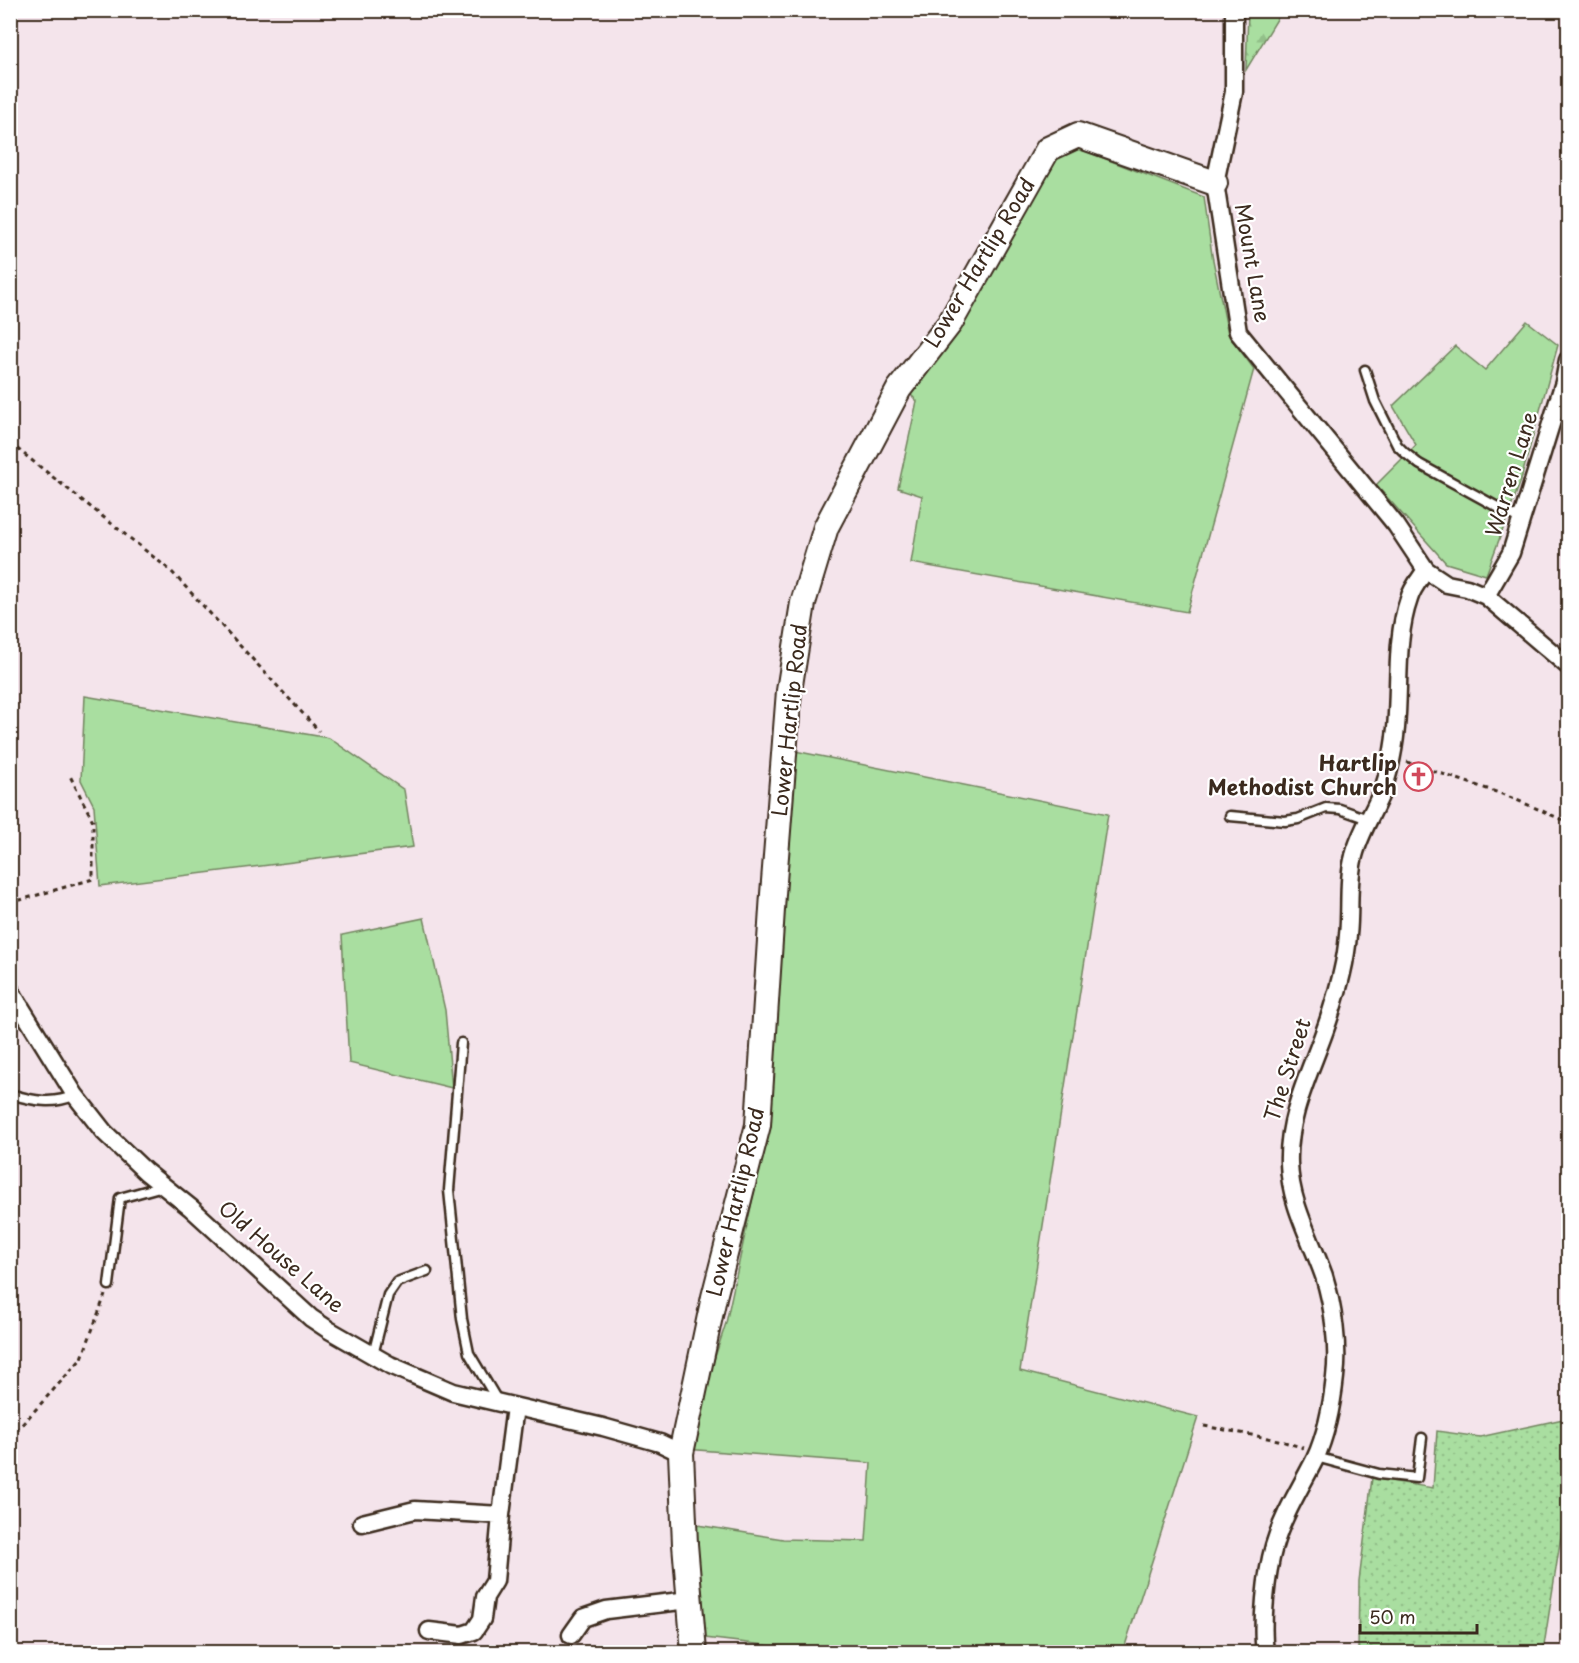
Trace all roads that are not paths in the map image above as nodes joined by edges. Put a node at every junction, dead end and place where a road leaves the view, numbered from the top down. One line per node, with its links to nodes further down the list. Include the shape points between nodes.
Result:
1 (1234, 10): 2 (street, Mount Lane, via 1234,92)
2 (1215, 183): 6 (street, Mount Lane, via 1239,332 1396,525); 22 (street, Lower Hartlip Road, via 1078,135 1048,149 950,322 899,389 826,527 803,603 789,691 759,1125 714,1297)
3 (1569, 360): 5 (street, Warren Lane)
4 (1365, 370): 5 (lane, via 1396,445 1419,464)
5 (1521, 520): 7 (street, Warren Lane, via 1510,553)
6 (1426, 570): 7 (street, via 1447,584); 10 (street, The Street, via 1405,611 1392,757)
7 (1486, 596): 8 (street)
8 (1569, 666)
9 (1230, 816): 10 (lane, via 1285,821 1326,808)
10 (1368, 819): 23 (street, The Street, via 1353,858 1345,966 1293,1117 1289,1140 1290,1181 1324,1278 1335,1337 1332,1400)
11 (10, 990): 14 (street, Old House Lane)
12 (461, 1043): 19 (lane, via 449,1190 462,1319 469,1353)
13 (10, 1094): 14 (lane, via 50,1102)
14 (75, 1095): 15 (street, Old House Lane, via 104,1132)
15 (163, 1186): 17 (lane, via 120,1198); 18 (street, Old House Lane, via 311,1318)
16 (427, 1271): 18 (lane, via 397,1282 388,1295)
17 (109, 1285)
18 (373, 1355): 19 (street, Old House Lane, via 453,1392)
19 (499, 1403): 20 (street, Old House Lane)
20 (515, 1407): 22 (street, Old House Lane, via 603,1427); 24 (street)
21 (1422, 1438): 23 (lane, via 1417,1478 1379,1474)
22 (681, 1453): 26 (street, Lower Hartlip Road)
23 (1317, 1454): 30 (street, The Street, via 1274,1546 1266,1589)
24 (501, 1515): 25 (street, via 415,1510); 27 (street, via 495,1581 485,1597 482,1620 474,1631 462,1635)
25 (362, 1523)
26 (689, 1600): 28 (street, via 606,1610 583,1618); 29 (street, Lower Hartlip Road)
27 (429, 1631)
28 (571, 1635)
29 (694, 1653)
30 (1265, 1653)

